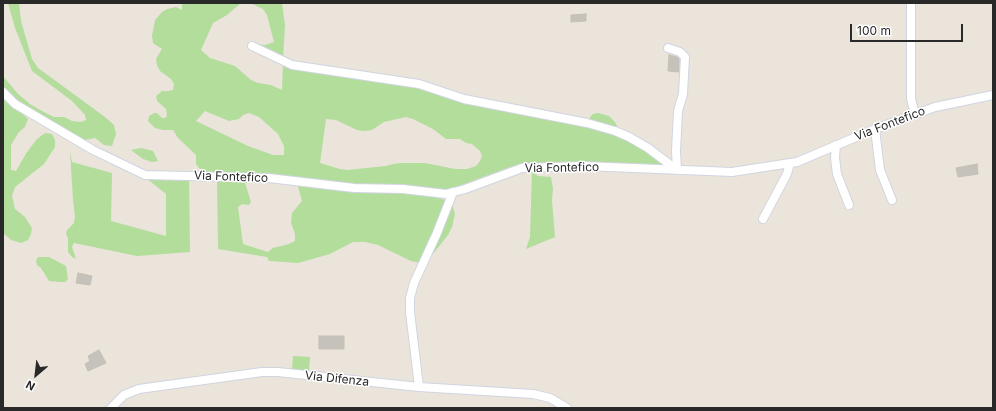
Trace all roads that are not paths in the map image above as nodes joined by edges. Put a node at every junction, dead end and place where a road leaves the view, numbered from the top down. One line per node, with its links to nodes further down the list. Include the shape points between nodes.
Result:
1 (912, 3): 6 (street, via 911,99)
2 (252, 46): 10 (street, via 292,65 418,84 464,99 616,131 654,152)
3 (668, 48): 10 (street, via 680,52 685,57 683,94 678,111)
4 (3, 92): 11 (street, Via Fontefico, via 15,104 93,150 145,175 269,178 354,188 403,189 446,194)
5 (993, 94): 6 (street, Via Fontefico)
6 (915, 114): 7 (street, Via Fontefico)
7 (875, 129): 8 (street, Via Fontefico); 12 (street, via 880,170)
8 (836, 145): 9 (street, Via Fontefico); 13 (street, via 837,174)
9 (790, 163): 10 (street, Via Fontefico, via 732,172); 14 (street, via 787,174)
10 (677, 170): 11 (street, Via Fontefico, via 584,166 522,168)
11 (453, 192): 15 (street, via 410,298)
12 (892, 200)
13 (849, 205)
14 (763, 219)
15 (419, 387): 16 (street, Via Difenza, via 262,372 139,389 124,395); 17 (street, Via Difenza, via 533,394 550,398)
16 (111, 408)
17 (567, 408)

